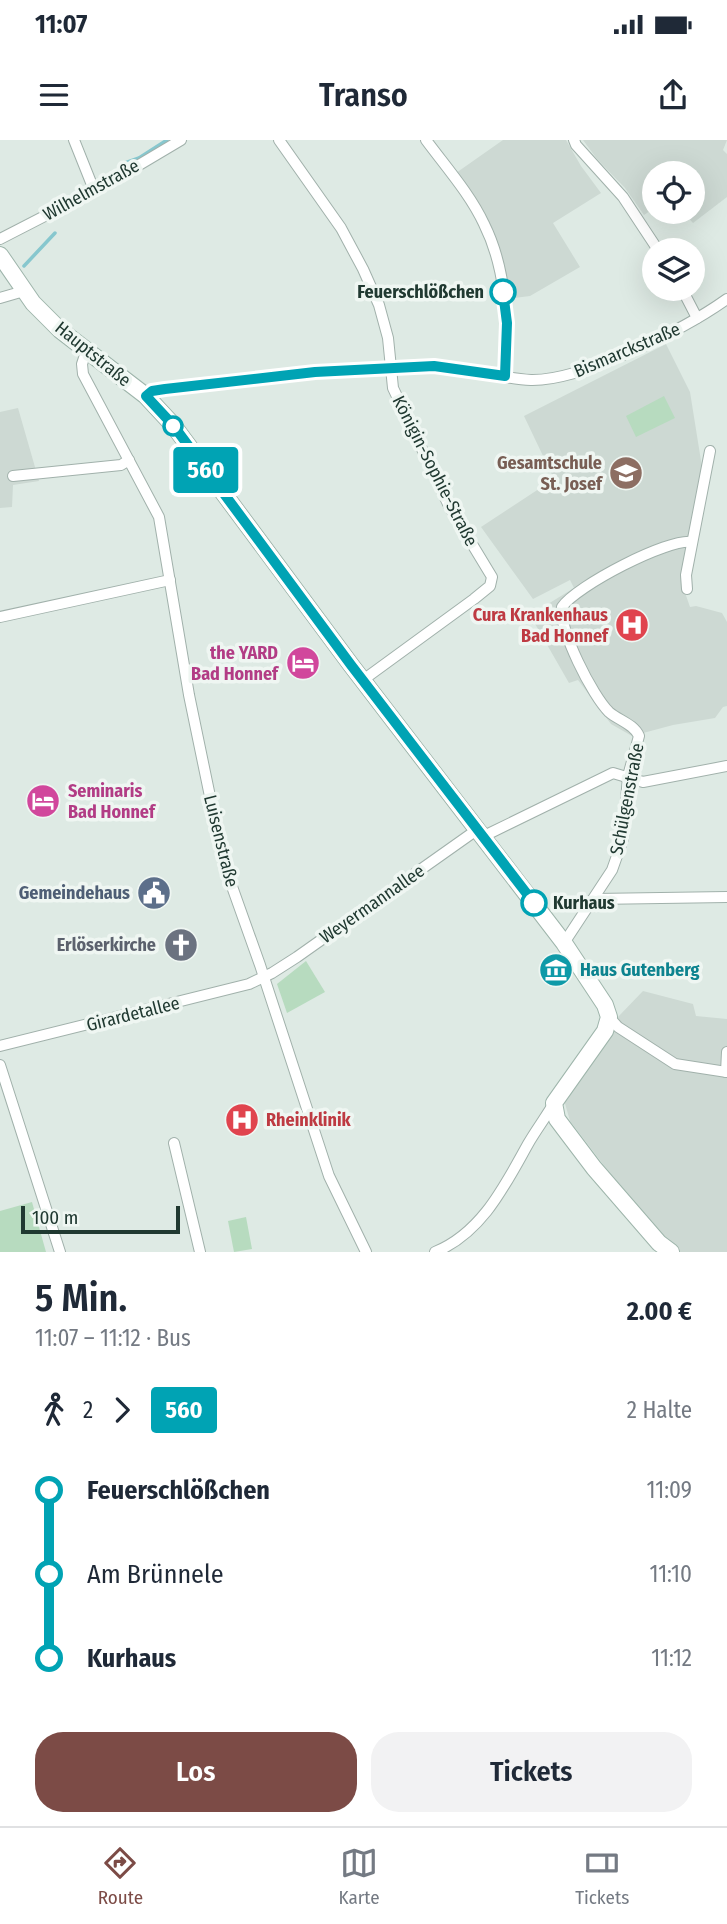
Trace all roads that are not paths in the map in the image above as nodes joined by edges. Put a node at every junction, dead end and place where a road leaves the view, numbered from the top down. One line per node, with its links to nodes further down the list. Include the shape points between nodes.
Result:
1 (74, 140): 6 (street)
2 (181, 140): 6 (street, Wilhelmstraße)
3 (279, 140): 16 (street, Königin-Sophie-Straße, via 341,228 363,269 379,305)
4 (426, 140): 17 (street, via 484,223 496,255 507,323)
5 (575, 140): 7 (street)
6 (94, 190): 8 (street, Wilhelmstraße)
7 (651, 238)
8 (0, 239)
9 (0, 255): 10 (main road, Hauptstraße)
10 (24, 291): 11 (street); 15 (main road, Hauptstraße)
11 (0, 298)
12 (727, 299): 14 (street, Bismarckstraße)
13 (688, 301): 14 (street)
14 (697, 318): 17 (street, Bismarckstraße, via 575,374 530,380)
15 (86, 352): 18 (main road, Hauptstraße); 20 (street, Luisenstraße, via 83,374)
16 (393, 369): 17 (street, Bismarckstraße, via 434,366); 18 (street, Bismarckstraße, via 315,372 165,389); 26 (street, Königin-Sophie-Straße, via 393,388 418,441 449,506 492,577 490,586 474,599)
17 (505, 376)
18 (146, 396): 26 (main road, Hauptstraße, via 173,425)
19 (710, 451): 22 (street)
20 (129, 460): 21 (street, via 121,465); 23 (street, Luisenstraße, via 159,517)
21 (13, 476)
22 (692, 542): 24 (street); 28 (street, Schülgenstraße, via 680,542 617,567 562,607 562,622 594,693 639,736)
23 (170, 580): 25 (street); 33 (street, Luisenstraße, via 224,864)
24 (687, 589)
25 (0, 617)
26 (363, 680): 29 (main road, Hauptstraße)
27 (727, 766): 28 (street, Weyermannallee, via 643,782)
28 (628, 776): 29 (street, Weyermannallee, via 609,775); 31 (street, Schülgenstraße, via 623,839)
29 (481, 833): 32 (main road, Hauptstraße); 33 (street, Weyermannallee)
30 (727, 897): 31 (street)
31 (595, 899): 32 (street, Schülgenstraße)
32 (564, 943): 34 (main road, Hauptstraße)
33 (264, 977): 35 (street, Girardetallee, via 199,998); 43 (street, Luisenstraße, via 329,1176)
34 (609, 1017): 38 (street, Hauptstraße, via 675,1064); 39 (main road, via 605,1031)
35 (0, 1046)
36 (727, 1052): 38 (street)
37 (0, 1065): 41 (street)
38 (727, 1072)
39 (552, 1114): 44 (street, via 530,1140 496,1202 449,1246); 45 (main road)
40 (174, 1143): 42 (street)
41 (60, 1252)
42 (200, 1252)
43 (366, 1252)
44 (435, 1252)
45 (671, 1252)

